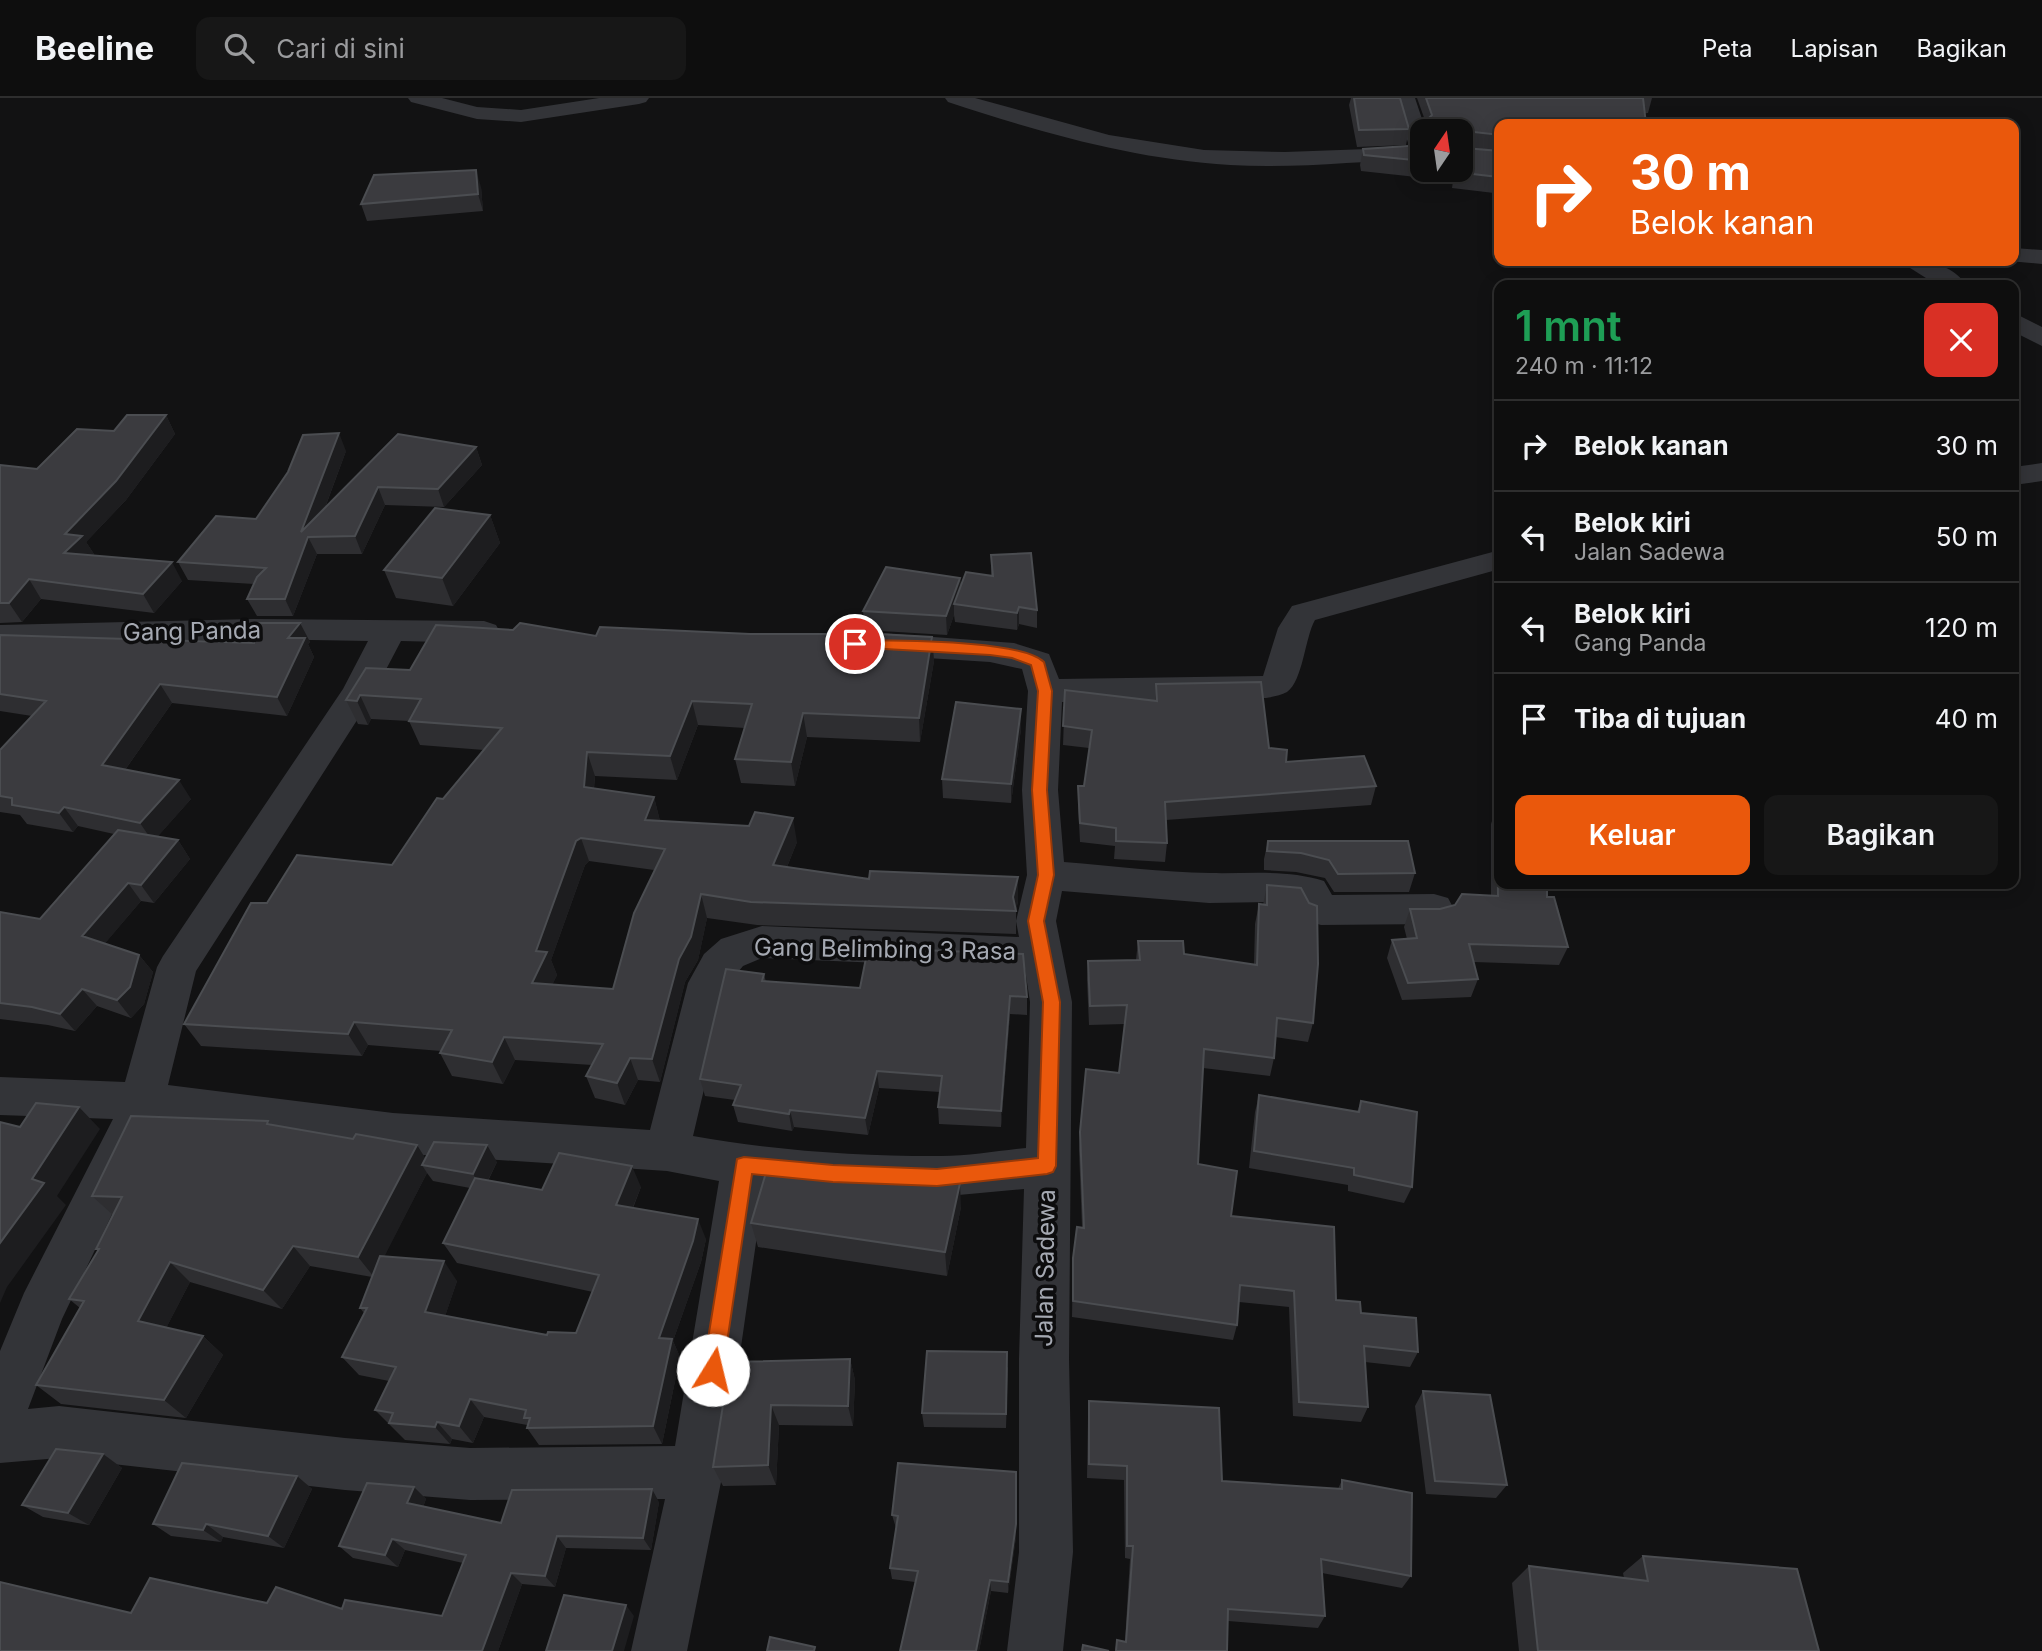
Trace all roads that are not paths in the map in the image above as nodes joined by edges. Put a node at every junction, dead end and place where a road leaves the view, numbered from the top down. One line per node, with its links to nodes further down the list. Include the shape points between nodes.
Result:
1 (418, 98): 2 (street, via 477,113 521,116)
2 (639, 98)
3 (956, 98): 6 (street, via 1059,130 1205,156 1257,159)
4 (1405, 98): 5 (street)
5 (1411, 119)
6 (1410, 153)
7 (2019, 255): 8 (street)
8 (2042, 257)
9 (1923, 266): 10 (street)
10 (1946, 280)
11 (2019, 324): 12 (street)
12 (2042, 339): 13 (street)
13 (2019, 344)
14 (2042, 472): 15 (street)
15 (2019, 475)
16 (1494, 561): 21 (street, via 1303,613 1280,678 1266,687)
17 (391, 629): 18 (street, Gang Panda); 19 (street, Gang Panda); 26 (street, via 358,692 177,967)
18 (518, 634)
19 (0, 636)
20 (852, 644): 21 (street, Jalan Sadewa, via 1014,654 1037,662)
21 (1045, 691): 22 (street, Jalan Sadewa, via 1040,790)
22 (1046, 875): 23 (street, via 1310,891 1321,910); 24 (street, Jalan Sadewa, via 1036,921)
23 (1434, 909)
24 (1044, 954): 27 (street, Gang Belimbing 3 Rasa, via 762,942 739,946 721,959 709,983); 29 (street, Jalan Sadewa, via 1051,1002)
25 (0, 1096): 26 (street)
26 (142, 1101): 27 (street, via 393,1133); 30 (street, via 41,1310)
27 (667, 1151): 28 (street)
28 (744, 1165): 29 (street, via 937,1177); 32 (street)
29 (1047, 1166): 34 (street, Jalan Sadewa, via 1046,1552)
30 (0, 1414)
31 (0, 1437): 32 (street, via 59,1432 470,1474)
32 (697, 1472): 33 (street)
33 (659, 1651)
34 (1035, 1651)

